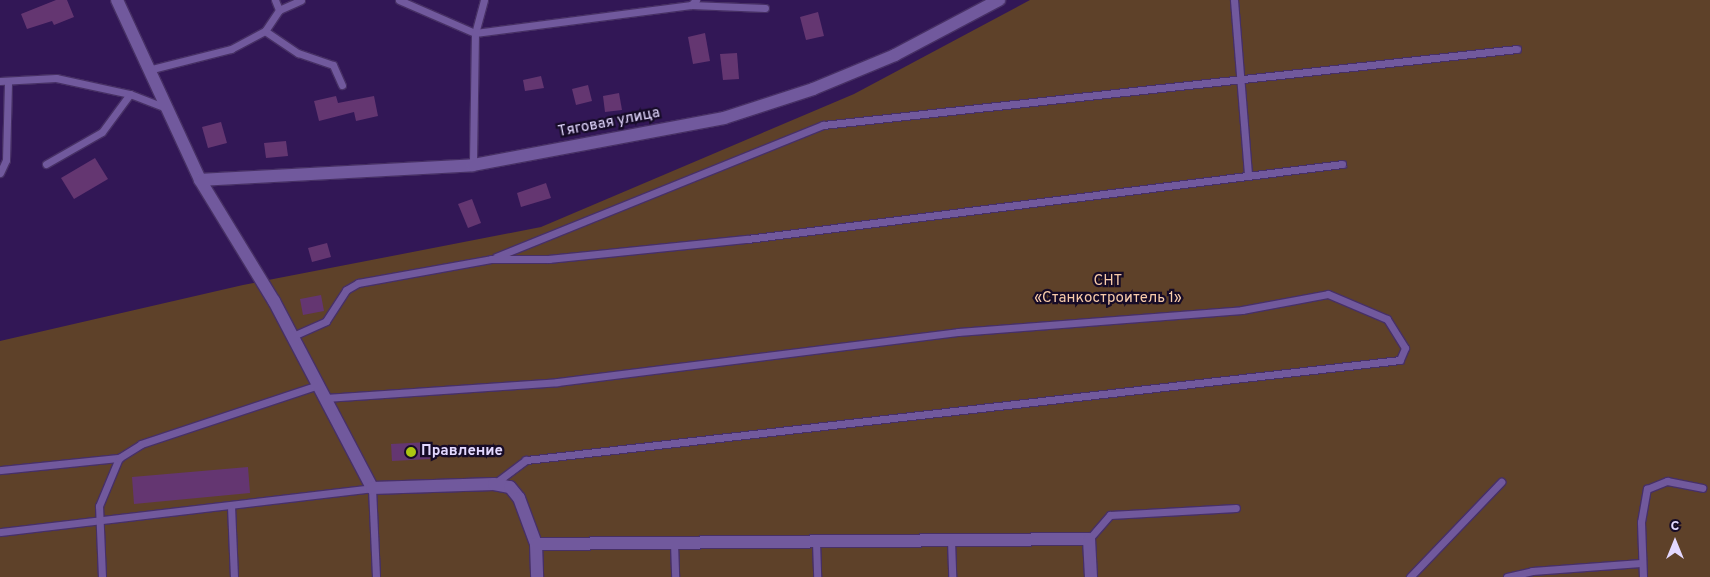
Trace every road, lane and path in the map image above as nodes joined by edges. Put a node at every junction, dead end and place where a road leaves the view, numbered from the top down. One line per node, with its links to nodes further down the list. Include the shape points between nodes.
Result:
1 (118, 0): 14 (street)
2 (275, 0): 10 (lane)
3 (301, 0): 10 (lane)
4 (399, 0): 12 (lane)
5 (484, 0): 12 (lane)
6 (999, 0): 23 (street, Тяговая улица, via 895,55 814,89 724,118)
7 (1234, 0): 15 (lane)
8 (693, 3): 9 (lane); 12 (lane)
9 (765, 8)
10 (279, 10): 11 (lane)
11 (265, 32): 14 (lane, via 231,49); 18 (lane, via 298,52 333,65)
12 (476, 33): 23 (lane)
13 (1517, 49): 15 (lane)
14 (148, 70): 20 (street)
15 (1240, 78): 25 (lane); 27 (lane, via 823,125)
16 (0, 81): 17 (lane)
17 (8, 82): 19 (lane, via 56,78); 24 (lane, via 6,160)
18 (342, 84)
19 (130, 94): 20 (lane); 21 (lane, via 102,132)
20 (164, 106): 26 (street)
21 (46, 164)
22 (1342, 164): 25 (lane)
23 (473, 165): 26 (street, Тяговая улица)
24 (0, 173)
25 (1248, 175): 27 (lane, via 747,239 549,259)
26 (200, 180): 28 (street)
27 (491, 259): 28 (lane, via 358,283 346,290 326,321)
28 (293, 336): 29 (street)
29 (318, 385): 30 (street); 31 (lane, via 141,444)
30 (325, 398): 34 (lane, via 557,382 958,332 1242,310 1328,294 1387,319 1405,348 1400,360 526,460); 35 (street)
31 (119, 458): 32 (lane); 39 (lane, via 99,506)
32 (0, 470)
33 (1501, 482): 55 (lane)
34 (494, 484): 35 (street); 45 (street, via 510,487 519,498)
35 (372, 488): 37 (lane); 49 (lane)
36 (1702, 488): 46 (lane, via 1667,481 1647,489 1641,522)
37 (231, 506): 39 (lane); 48 (lane)
38 (1236, 508): 41 (lane, via 1110,515)
39 (100, 522): 40 (lane); 47 (lane)
40 (0, 532)
41 (1089, 539): 42 (street); 54 (street)
42 (951, 540): 43 (street); 53 (lane)
43 (816, 542): 44 (street); 52 (lane)
44 (674, 543): 45 (street); 51 (lane)
45 (536, 544): 50 (street)
46 (1641, 563): 56 (lane, via 1532,571); 57 (lane)
47 (102, 577)
48 (234, 577)
49 (376, 577)
50 (537, 577)
51 (675, 577)
52 (817, 577)
53 (952, 577)
54 (1091, 577)
55 (1410, 577)
56 (1508, 577)
57 (1643, 577)

